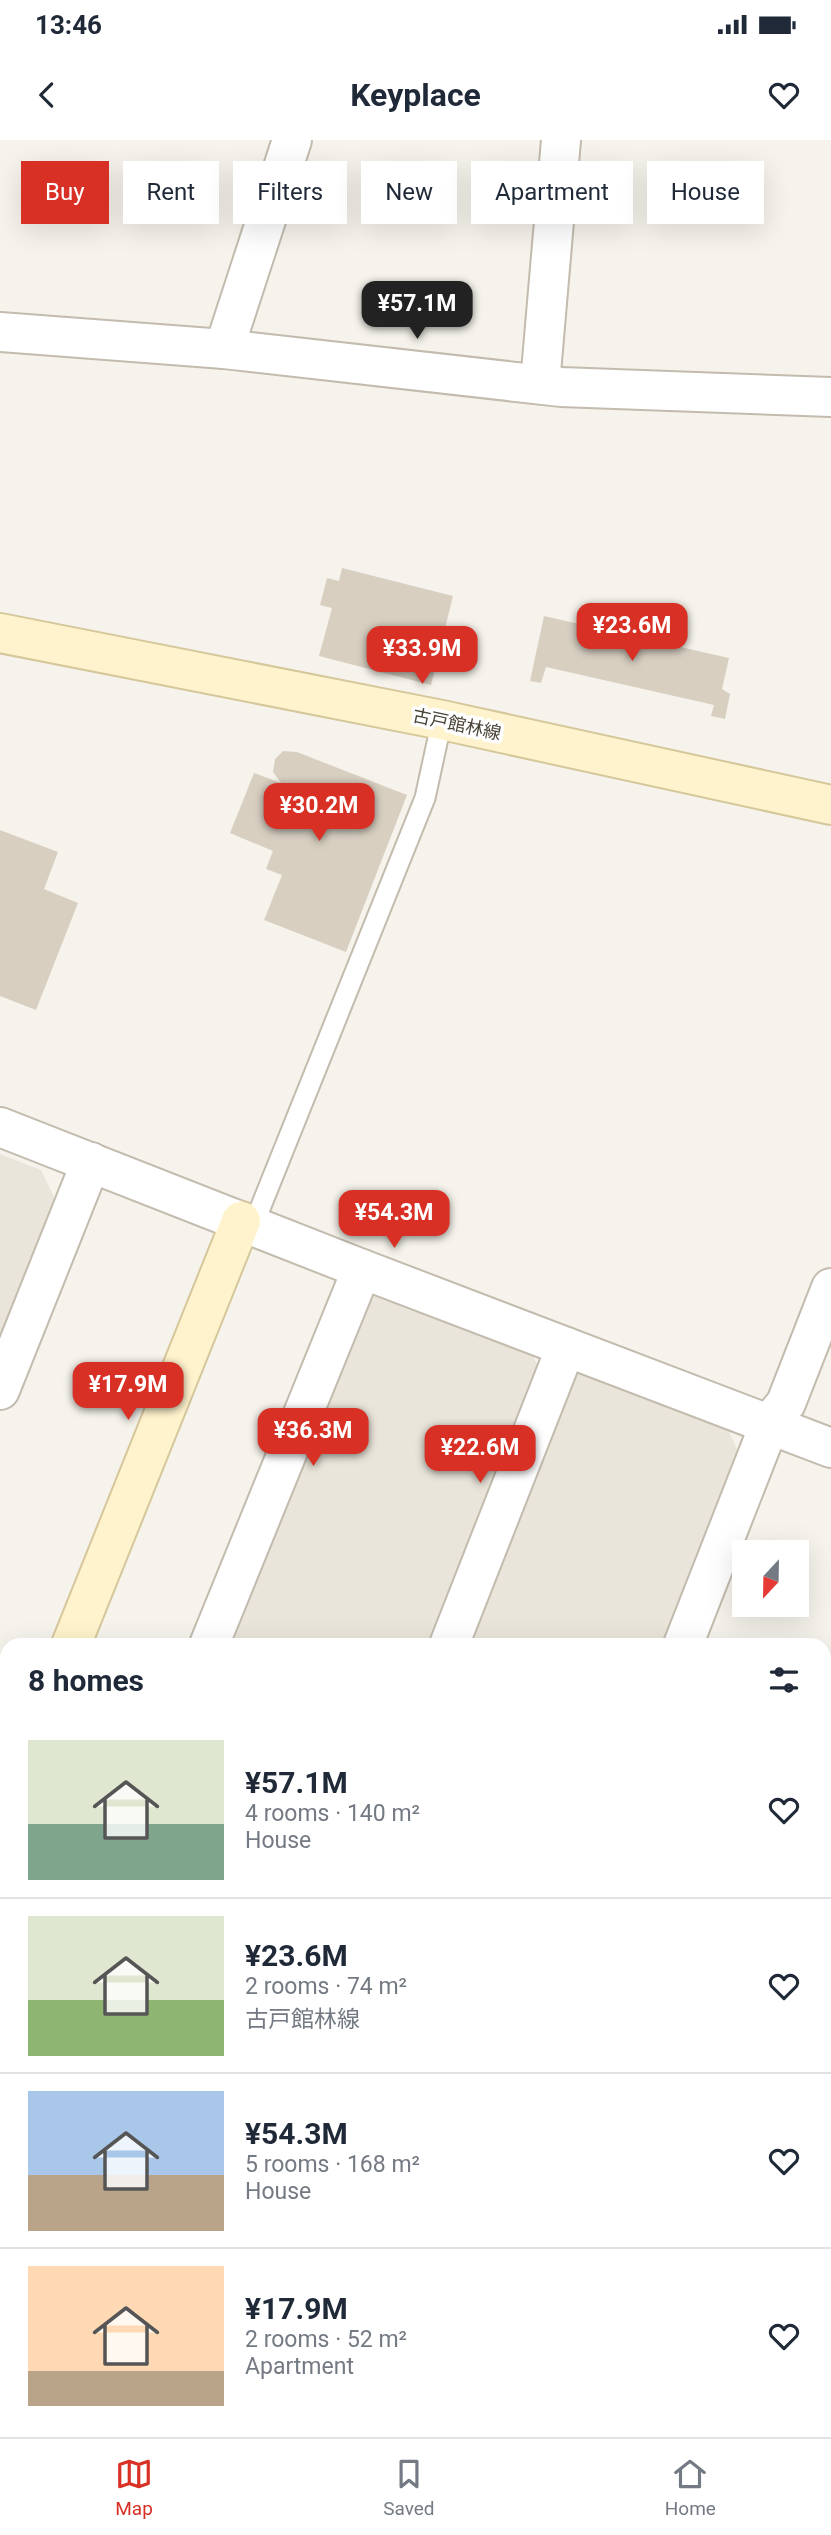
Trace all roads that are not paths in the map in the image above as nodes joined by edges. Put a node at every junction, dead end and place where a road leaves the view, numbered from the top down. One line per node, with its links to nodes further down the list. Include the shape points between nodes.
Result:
1 (292, 140): 4 (street)
2 (561, 140): 5 (street)
3 (0, 332): 4 (street)
4 (224, 349): 5 (street)
5 (540, 384): 6 (street)
6 (831, 397)
7 (0, 633): 8 (main road, 古戸館林線)
8 (442, 720): 9 (main road, 古戸館林線); 12 (lane, via 425,798)
9 (831, 805)
10 (0, 1127): 11 (street)
11 (91, 1162): 12 (street); 16 (street)
12 (247, 1224): 13 (street); 19 (main road)
13 (362, 1269): 15 (street); 20 (street)
14 (831, 1288): 17 (street, via 786,1404)
15 (566, 1347): 17 (street); 21 (street)
16 (0, 1390)
17 (770, 1423): 18 (street); 22 (street)
18 (831, 1448)
19 (74, 1638)
20 (212, 1638)
21 (452, 1638)
22 (686, 1638)

